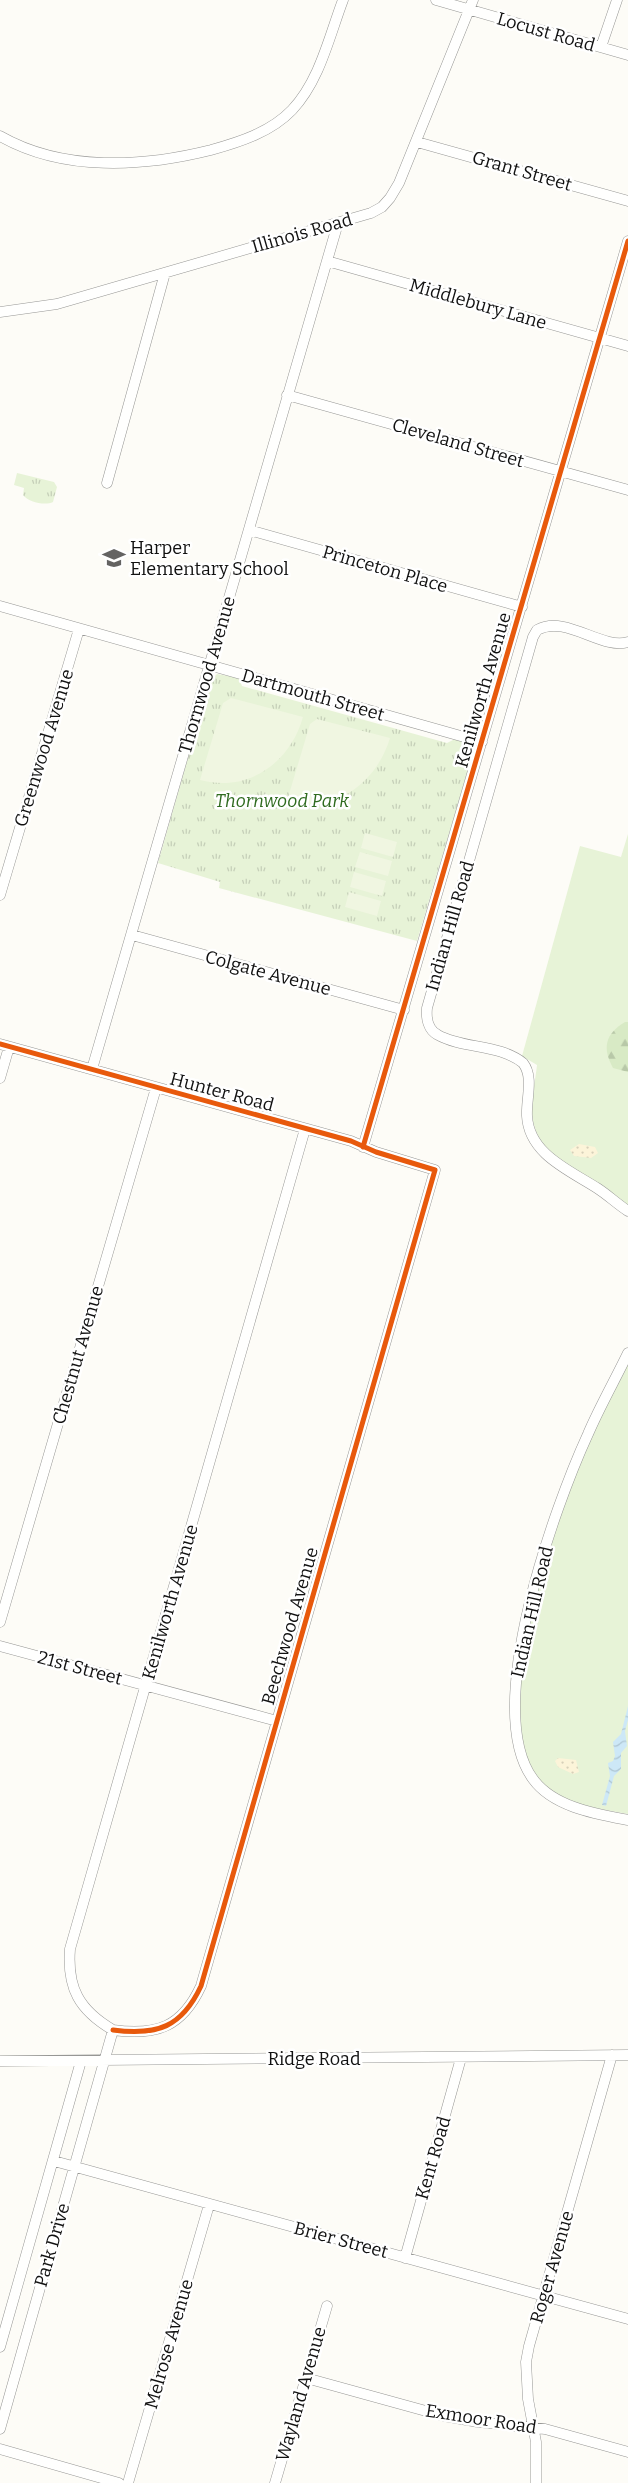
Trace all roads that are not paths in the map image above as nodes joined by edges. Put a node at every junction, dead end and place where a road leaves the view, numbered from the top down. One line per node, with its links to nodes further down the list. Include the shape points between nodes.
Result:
1 (343, 0): 7 (street, via 305,95 274,125 251,137 192,155 118,163 72,160 36,151)
2 (436, 0): 4 (street, Locust Road)
3 (617, 0): 5 (street)
4 (471, 5): 5 (street, Locust Road); 8 (street, Illinois Road)
5 (601, 47): 6 (street, Locust Road)
6 (628, 54)
7 (0, 136)
8 (417, 142): 9 (street, Grant Street); 10 (street, Illinois Road, via 400,183 382,207)
9 (628, 201)
10 (338, 222): 12 (street, Thornwood Avenue); 13 (street, Illinois Road)
11 (628, 241): 15 (street, Kenilworth Avenue)
12 (327, 261): 15 (street, Middlebury Lane); 17 (street, Thornwood Avenue)
13 (165, 273): 14 (street, Illinois Road, via 57,304); 19 (street)
14 (0, 312)
15 (600, 338): 16 (street, Middlebury Lane); 18 (street, Kenilworth Avenue)
16 (628, 346)
17 (288, 395): 18 (street, Cleveland Street); 21 (street, Thornwood Avenue)
18 (561, 472): 20 (street, Cleveland Street); 23 (street, Kenilworth Avenue)
19 (106, 483)
20 (628, 490)
21 (249, 530): 23 (street, Princeton Place); 26 (street, Thornwood Avenue)
22 (0, 606): 24 (street, Dartmouth Street)
23 (522, 607): 27 (street, Kenilworth Avenue)
24 (79, 630): 26 (street, Dartmouth Street); 28 (street, Greenwood Avenue)
25 (628, 642): 38 (street, Indian Hill Road, via 615,642 553,625 537,630 533,637 426,1017 438,1035 507,1055 523,1063 528,1076 529,1128 545,1154)
26 (210, 666): 27 (street, Dartmouth Street); 29 (street, Thornwood Avenue)
27 (482, 742): 30 (street, Kenilworth Avenue)
28 (0, 895)
29 (132, 935): 30 (street, Colgate Avenue); 32 (street, Thornwood Avenue)
30 (404, 1010): 36 (street, Kenilworth Avenue)
31 (5, 1046): 32 (street, Hunter Road); 33 (street)
32 (92, 1070): 34 (street, Hunter Road)
33 (0, 1078)
34 (156, 1088): 35 (street, Hunter Road); 40 (street, Chestnut Avenue)
35 (305, 1129): 36 (street, Hunter Road); 42 (street, Kenilworth Avenue)
36 (363, 1147): 37 (street, Hunter Road)
37 (435, 1170): 43 (street, Beechwood Avenue)
38 (628, 1211)
39 (628, 1353): 44 (street, Indian Hill Road, via 588,1434 560,1504 530,1603 518,1657 514,1698 518,1742 533,1779 564,1802)
40 (0, 1622)
41 (0, 1646): 42 (street, 21st Street)
42 (146, 1686): 43 (street, 21st Street); 45 (street, Kenilworth Avenue, via 70,1949 69,1965 74,1991 90,2014)
43 (277, 1721): 45 (street, Beechwood Avenue, via 194,2001 177,2020 157,2030 132,2033)
44 (628, 1820)
45 (113, 2030): 49 (street)
46 (612, 2055): 47 (street, Ridge Road); 48 (street, Ridge Road); 56 (street, Roger Avenue)
47 (628, 2055)
48 (461, 2058): 49 (street, Ridge Road); 55 (street, Kent Road)
49 (104, 2060): 51 (street, Ridge Road); 53 (street, Park Drive)
50 (0, 2061): 51 (street, Ridge Road)
51 (81, 2061): 52 (street, Park Drive)
52 (54, 2161): 53 (street, Brier Street); 59 (street, Park Drive)
53 (75, 2167): 54 (street, Brier Street); 62 (street, Park Drive)
54 (209, 2205): 55 (street, Brier Street); 66 (street, Melrose Avenue)
55 (405, 2258): 56 (street, Brier Street)
56 (544, 2296): 58 (street, Brier Street); 61 (street, Roger Avenue, via 526,2362)
57 (327, 2306): 60 (street, Wayland Avenue)
58 (628, 2319)
59 (0, 2347)
60 (306, 2378): 61 (street, Exmoor Road, via 444,2416); 67 (street, Wayland Avenue)
61 (532, 2428): 64 (street, Exmoor Road); 68 (street, Roger Avenue, via 536,2442)
62 (0, 2429)
63 (0, 2449): 65 (street)
64 (628, 2452)
65 (119, 2483)
66 (128, 2483)
67 (275, 2483)
68 (536, 2483)

